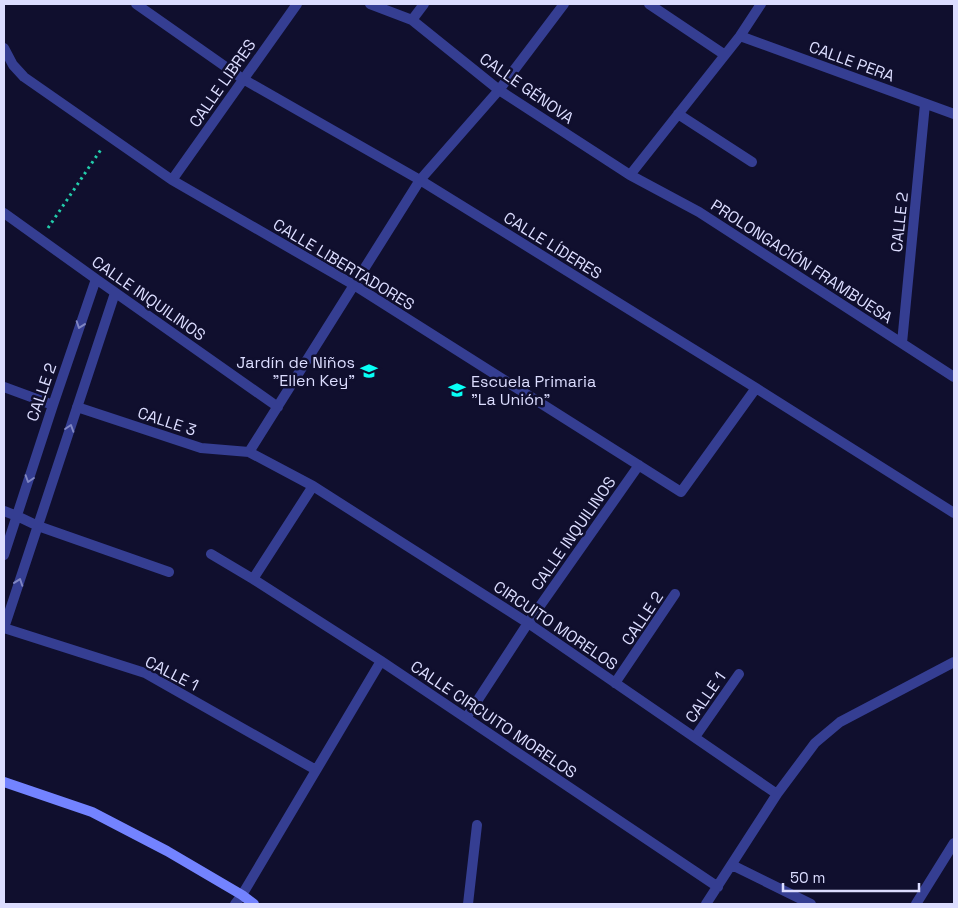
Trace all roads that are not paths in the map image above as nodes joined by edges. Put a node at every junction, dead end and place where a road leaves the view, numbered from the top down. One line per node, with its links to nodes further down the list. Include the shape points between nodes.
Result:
1 (136, 4): 12 (street, CALLE LÍDERES)
2 (297, 4): 12 (street, CALLE LIBRES)
3 (370, 4): 8 (street, CALLE GÉNOVA)
4 (424, 4): 8 (street)
5 (564, 4): 13 (street)
6 (649, 4): 11 (street)
7 (761, 4): 9 (street)
8 (412, 20): 13 (street, CALLE GÉNOVA)
9 (740, 36): 11 (street); 14 (street, CALLE PERA)
10 (4, 48): 19 (street, CALLE LIBERTADORES, via 24,77)
11 (725, 55): 15 (street)
12 (243, 79): 19 (street, CALLE LIBRES); 20 (street, CALLE LÍDERES)
13 (499, 90): 18 (street, CALLE GÉNOVA); 20 (street)
14 (925, 104): 16 (street, CALLE PERA); 25 (street, CALLE 2)
15 (678, 114): 17 (street); 18 (street)
16 (954, 114)
17 (752, 162)
18 (630, 175): 25 (street, PROLONGACIÓN FRAMBUESA, via 699,212)
19 (172, 180): 23 (street, CALLE LIBERTADORES)
20 (420, 180): 23 (street); 28 (street, CALLE LÍDERES)
21 (4, 212): 22 (street, CALLE INQUILINOS)
22 (96, 279): 24 (street, CALLE INQUILINOS); 29 (street, CALLE 2, one-way to 29)
23 (354, 285): 31 (street); 33 (street, CALLE LIBERTADORES)
24 (115, 292): 30 (street); 31 (street, CALLE INQUILINOS)
25 (902, 343): 26 (street, PROLONGACIÓN FRAMBUESA)
26 (954, 377)
27 (4, 387): 29 (street)
28 (756, 388): 33 (street, CALLE LIBERTADORES, via 682,492); 36 (street, CALLE LÍDERES)
29 (53, 405): 37 (street, CALLE 2, one-way to 37)
30 (77, 407): 32 (street, CALLE 3, via 202,448); 38 (street, one-way to 30)
31 (278, 407): 32 (street)
32 (249, 452): 34 (street, CIRCUITO MORELOS)
33 (639, 465): 44 (street, CALLE INQUILINOS)
34 (313, 486): 42 (street); 44 (street, CIRCUITO MORELOS)
35 (4, 511): 37 (street)
36 (954, 513)
37 (17, 516): 38 (street); 40 (street, CALLE 2)
38 (38, 526): 41 (street); 45 (street, one-way to 38)
39 (211, 554): 42 (street, CALLE CIRCUITO MORELOS)
40 (4, 555)
41 (169, 572)
42 (253, 579): 46 (street, CALLE CIRCUITO MORELOS)
43 (676, 594): 49 (street, CALLE 2)
44 (528, 623): 49 (street, CIRCUITO MORELOS); 50 (street, CALLE INQUILINOS)
45 (4, 628): 52 (street, CALLE 1, via 146,673)
46 (381, 661): 50 (street, CALLE CIRCUITO MORELOS); 52 (street)
47 (954, 662): 54 (street, via 840,722 815,743)
48 (740, 674): 51 (street, CALLE 1)
49 (616, 682): 51 (street, CIRCUITO MORELOS)
50 (466, 718): 58 (street, CALLE CIRCUITO MORELOS)
51 (695, 737): 54 (street, CIRCUITO MORELOS)
52 (316, 770): 59 (street)
53 (4, 782): 59 (main road, via 92,812)
54 (778, 794): 57 (street)
55 (477, 825): 62 (street)
56 (954, 843): 65 (street)
57 (732, 865): 58 (street); 64 (street)
58 (718, 886): 63 (street)
59 (242, 895): 60 (street); 61 (main road)
60 (235, 904)
61 (254, 904)
62 (468, 904)
63 (706, 904)
64 (811, 904)
65 (916, 904)

